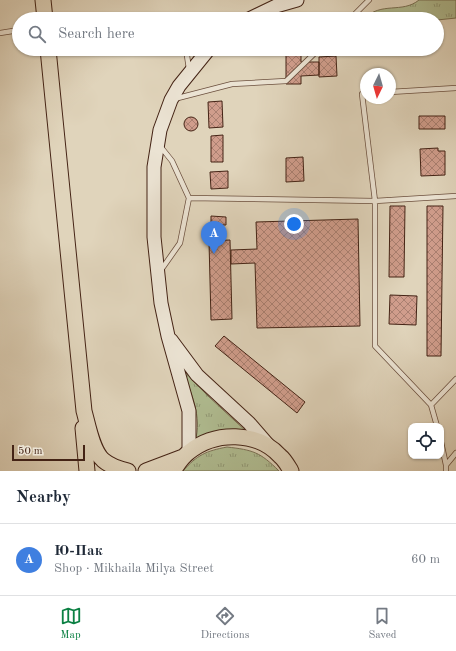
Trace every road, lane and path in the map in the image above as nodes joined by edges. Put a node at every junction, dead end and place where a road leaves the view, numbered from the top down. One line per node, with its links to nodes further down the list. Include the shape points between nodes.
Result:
1 (43, 0): 4 (main road)
2 (297, 0): 5 (main road)
3 (369, 0): 6 (lane)
4 (44, 12)
5 (264, 12)
6 (357, 12)
7 (12, 31): 8 (lane)
8 (0, 33)
9 (49, 56): 26 (main road)
10 (187, 56): 13 (lane)
11 (203, 56): 13 (main road)
12 (312, 56): 16 (lane, via 286,81 232,84)
13 (190, 72): 16 (main road)
14 (456, 88): 15 (lane)
15 (396, 92)
16 (171, 100): 18 (main road)
17 (363, 104): 21 (lane)
18 (158, 143): 20 (lane, via 172,161); 22 (main road, via 154,167 154,237)
19 (456, 196): 21 (lane)
20 (189, 198): 21 (lane); 22 (lane, via 180,243)
21 (375, 200): 25 (lane, via 375,346)
22 (158, 275): 23 (main road)
23 (168, 336): 29 (main road, via 197,375); 31 (main road, via 189,411)
24 (456, 379): 25 (lane)
25 (431, 405): 27 (lane)
26 (84, 411): 28 (main road); 36 (main road, via 92,440 102,460)
27 (436, 423)
28 (82, 432): 34 (lane); 35 (main road)
29 (276, 452): 31 (main road, via 258,441 230,436 202,443); 39 (main road); 40 (main road)
30 (456, 452): 33 (lane)
31 (187, 454): 37 (main road); 38 (main road)
32 (444, 456): 33 (lane)
33 (446, 465): 41 (lane)
34 (82, 471)
35 (86, 471)
36 (128, 471)
37 (146, 471)
38 (173, 471)
39 (291, 471)
40 (301, 471)
41 (446, 471)

